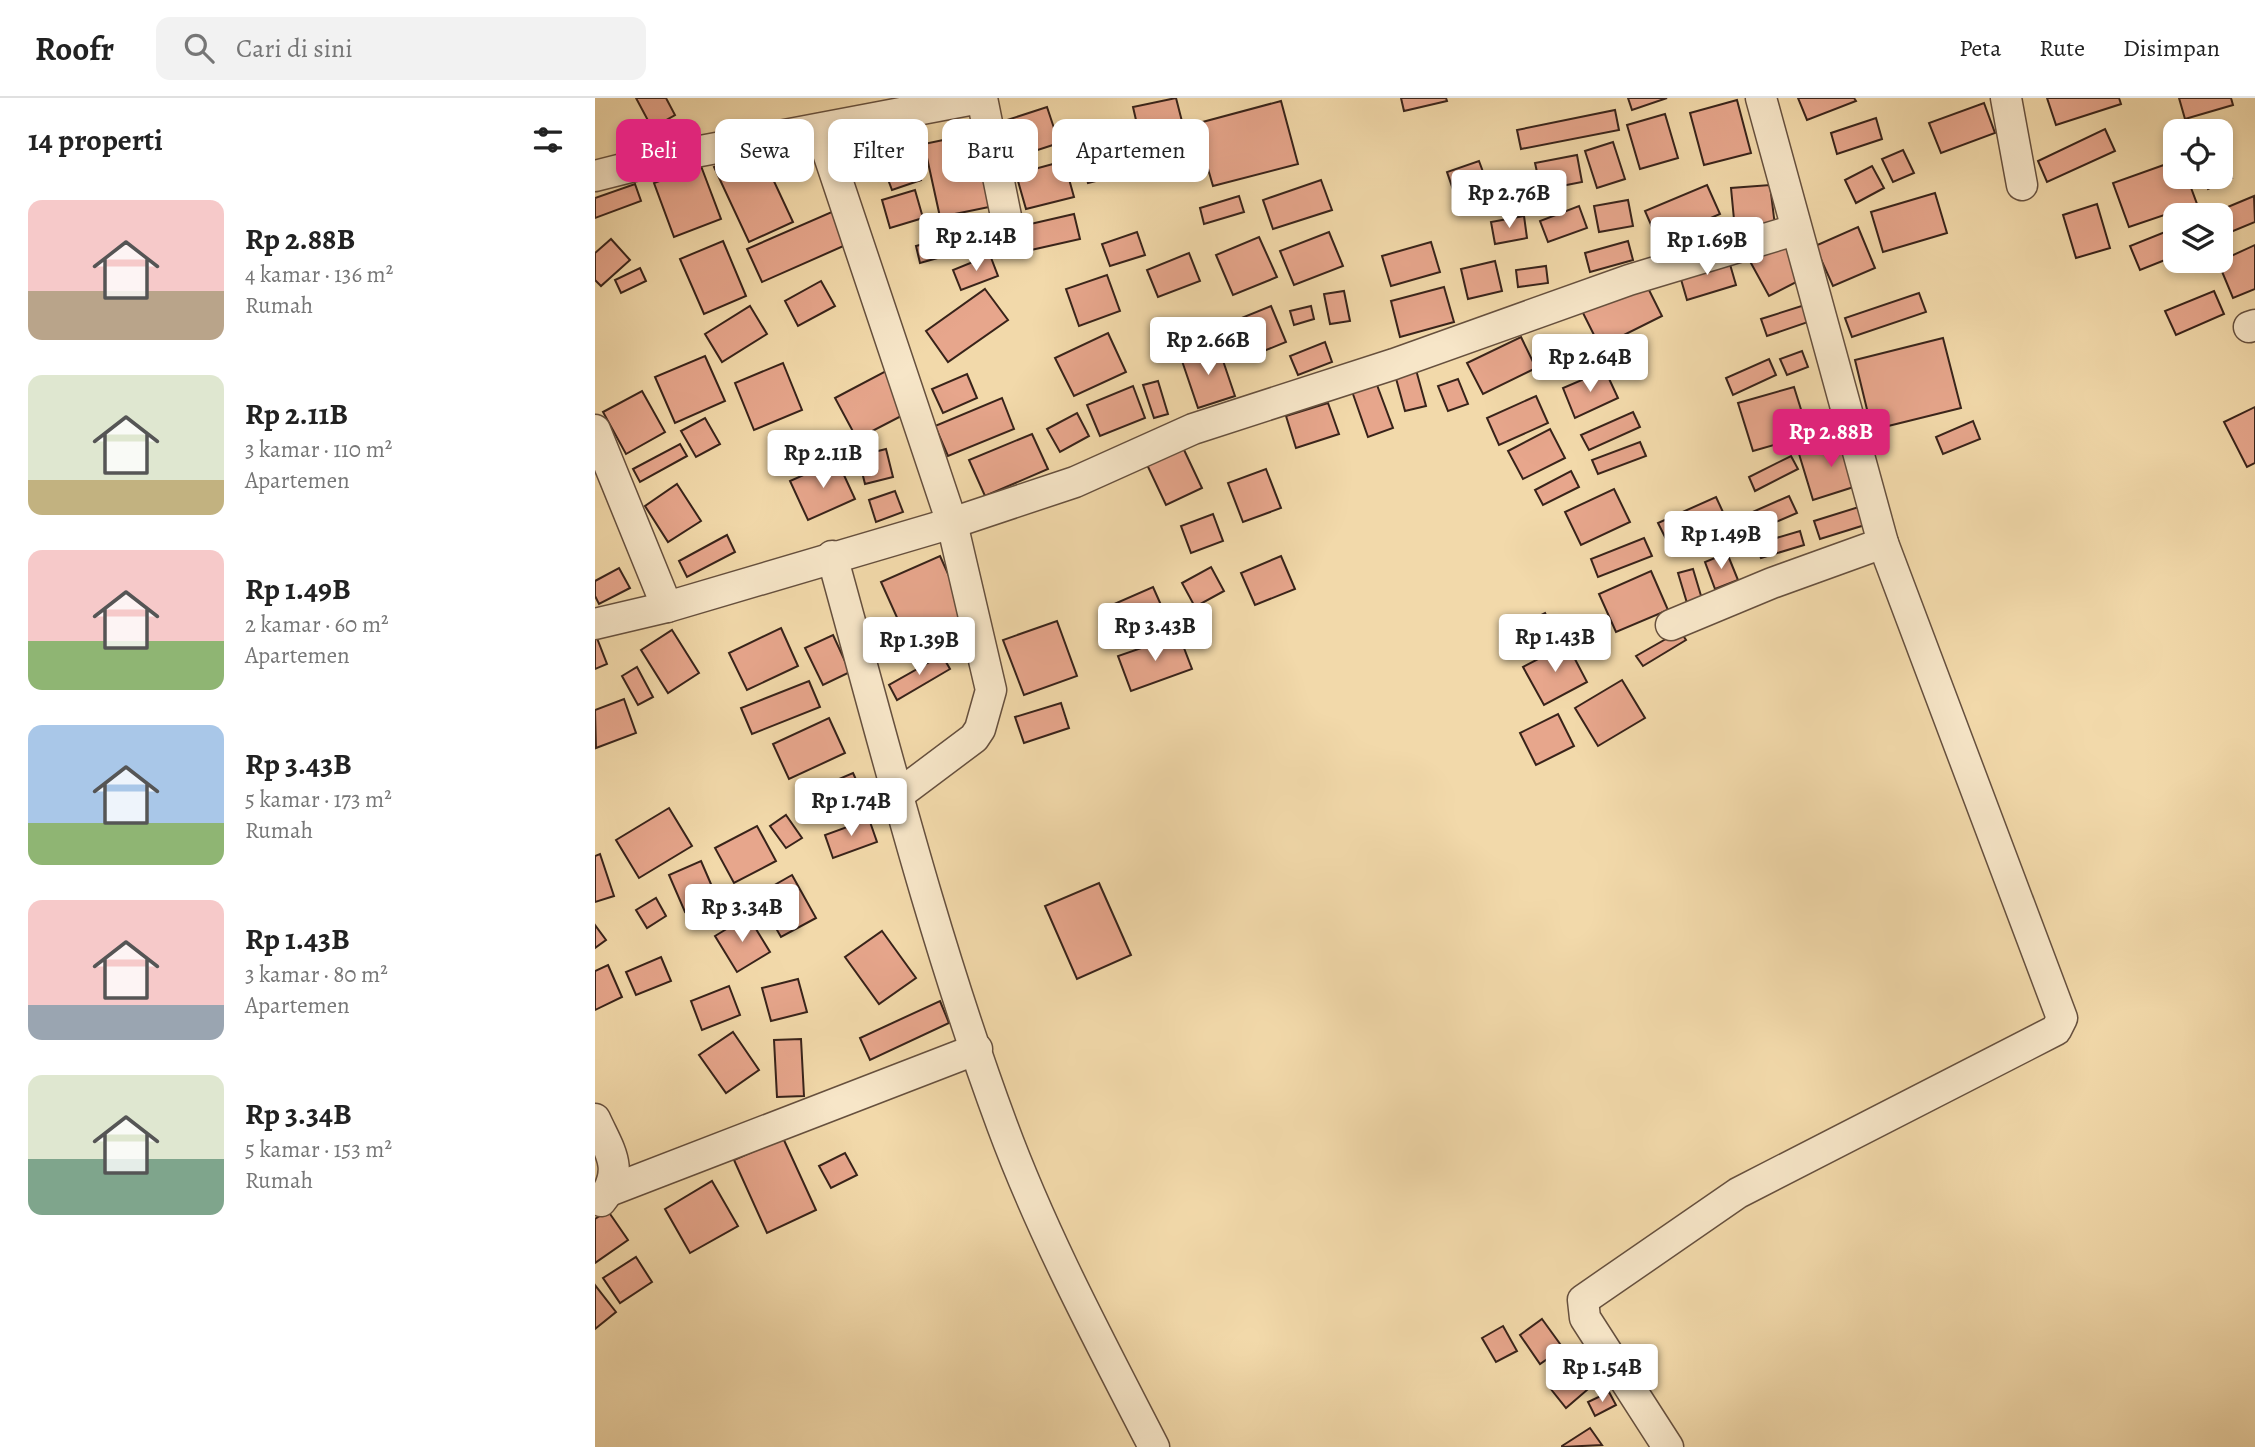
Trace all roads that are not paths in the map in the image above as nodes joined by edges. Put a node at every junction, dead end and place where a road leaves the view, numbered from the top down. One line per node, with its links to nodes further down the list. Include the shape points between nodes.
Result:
1 (981, 98): 4 (street); 8 (street)
2 (1761, 98): 7 (street)
3 (2005, 98): 6 (street)
4 (820, 129): 5 (street); 10 (street)
5 (595, 176)
6 (2022, 185)
7 (1795, 230): 10 (street, via 1629,280 1193,429 1075,482); 11 (street)
8 (1010, 236)
9 (595, 430): 13 (street)
10 (951, 523): 12 (street); 16 (street, via 991,690 974,738)
11 (1883, 543): 15 (street); 21 (street, via 2062,1018 2056,1030 1738,1193 1583,1300 1585,1318)
12 (832, 556): 13 (street); 16 (street)
13 (667, 607): 14 (street)
14 (595, 624)
15 (1671, 625)
16 (898, 795): 17 (street, via 938,942)
17 (977, 1049): 19 (street); 20 (street, via 1003,1127 1079,1299)
18 (595, 1119): 19 (street, via 615,1163)
19 (602, 1199)
20 (1154, 1447)
21 (1668, 1447)

